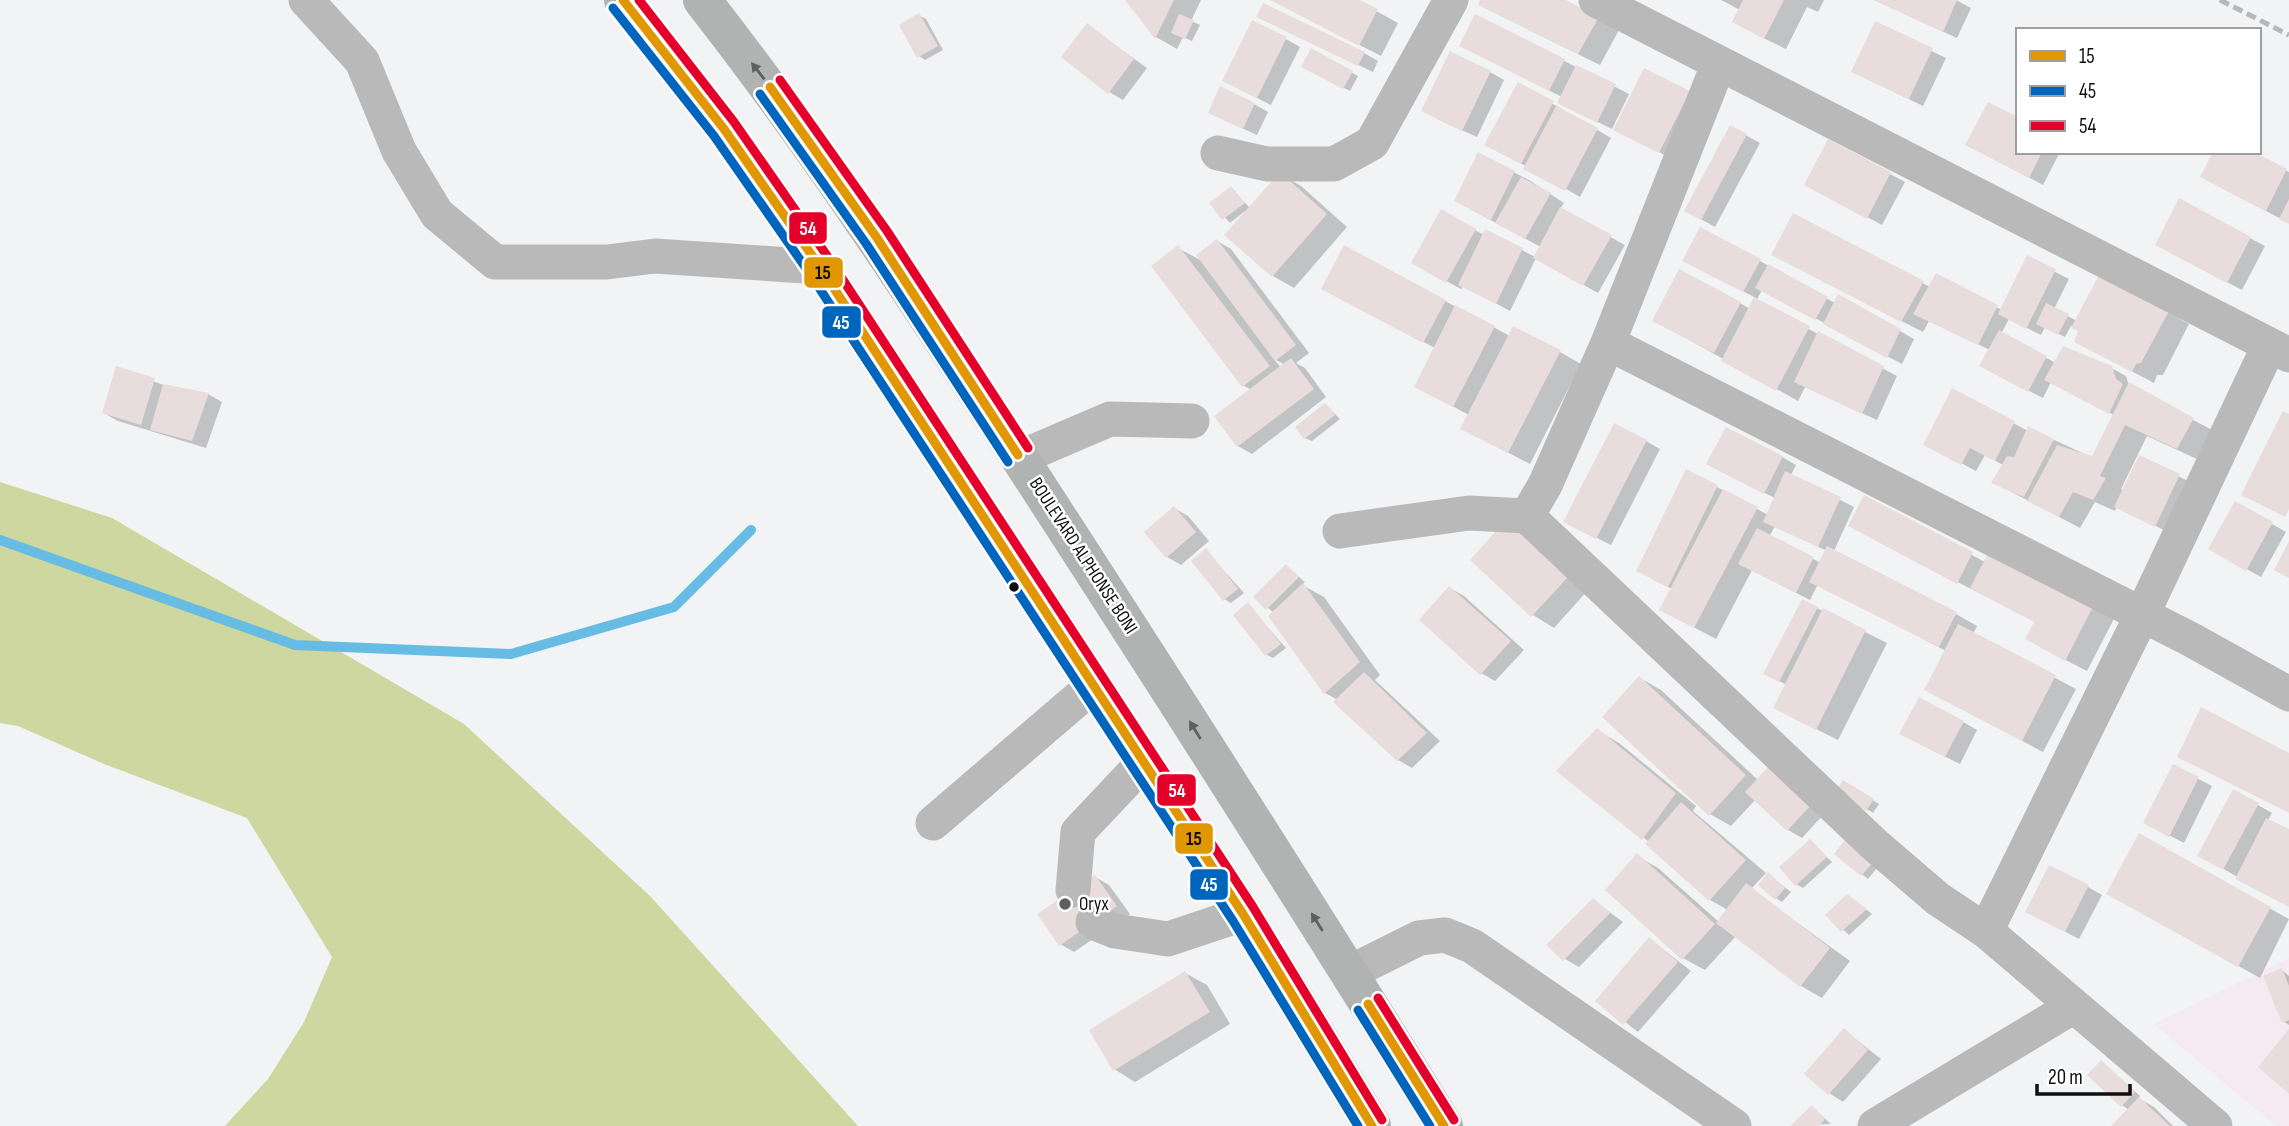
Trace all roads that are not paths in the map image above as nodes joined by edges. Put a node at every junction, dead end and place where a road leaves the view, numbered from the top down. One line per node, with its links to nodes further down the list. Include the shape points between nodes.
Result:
1 (306, 0): 8 (street, via 362,61 399,151 437,214 495,262 607,262 655,256)
2 (623, 0): 8 (main road, via 724,129)
3 (702, 0): 12 (main road, BOULEVARD ALPHONSE BONI, one-way to 3, via 877,238 774,92)
4 (1451, 0): 7 (street, via 1372,143 1334,164 1267,164)
5 (1596, 0): 6 (street)
6 (1720, 62): 9 (street); 10 (street)
7 (1218, 153)
8 (820, 267): 16 (main road)
9 (1608, 343): 13 (street); 15 (street)
10 (2279, 351): 15 (street)
11 (1192, 421): 12 (street, via 1110,419)
12 (1019, 457): 24 (main road, BOULEVARD ALPHONSE BONI, one-way to 12)
13 (1527, 516): 14 (street, via 1469,513); 23 (street, via 1875,845 1938,899)
14 (1340, 531)
15 (2141, 617): 17 (street); 23 (street)
16 (1094, 685): 18 (main road); 19 (street)
17 (2289, 694)
18 (1144, 762): 20 (street, via 1078,832); 21 (main road)
19 (933, 823)
20 (1073, 890)
21 (1243, 914): 22 (street, via 1168,939 1115,931); 26 (main road)
22 (1093, 922)
23 (1986, 931): 25 (street)
24 (1349, 973): 27 (main road, BOULEVARD ALPHONSE BONI); 28 (street, via 1419,938 1445,935 1472,946)
25 (2074, 1006): 29 (street); 30 (street)
26 (1373, 1126)
27 (1444, 1126)
28 (1734, 1126)
29 (1875, 1126)
30 (2215, 1126)

